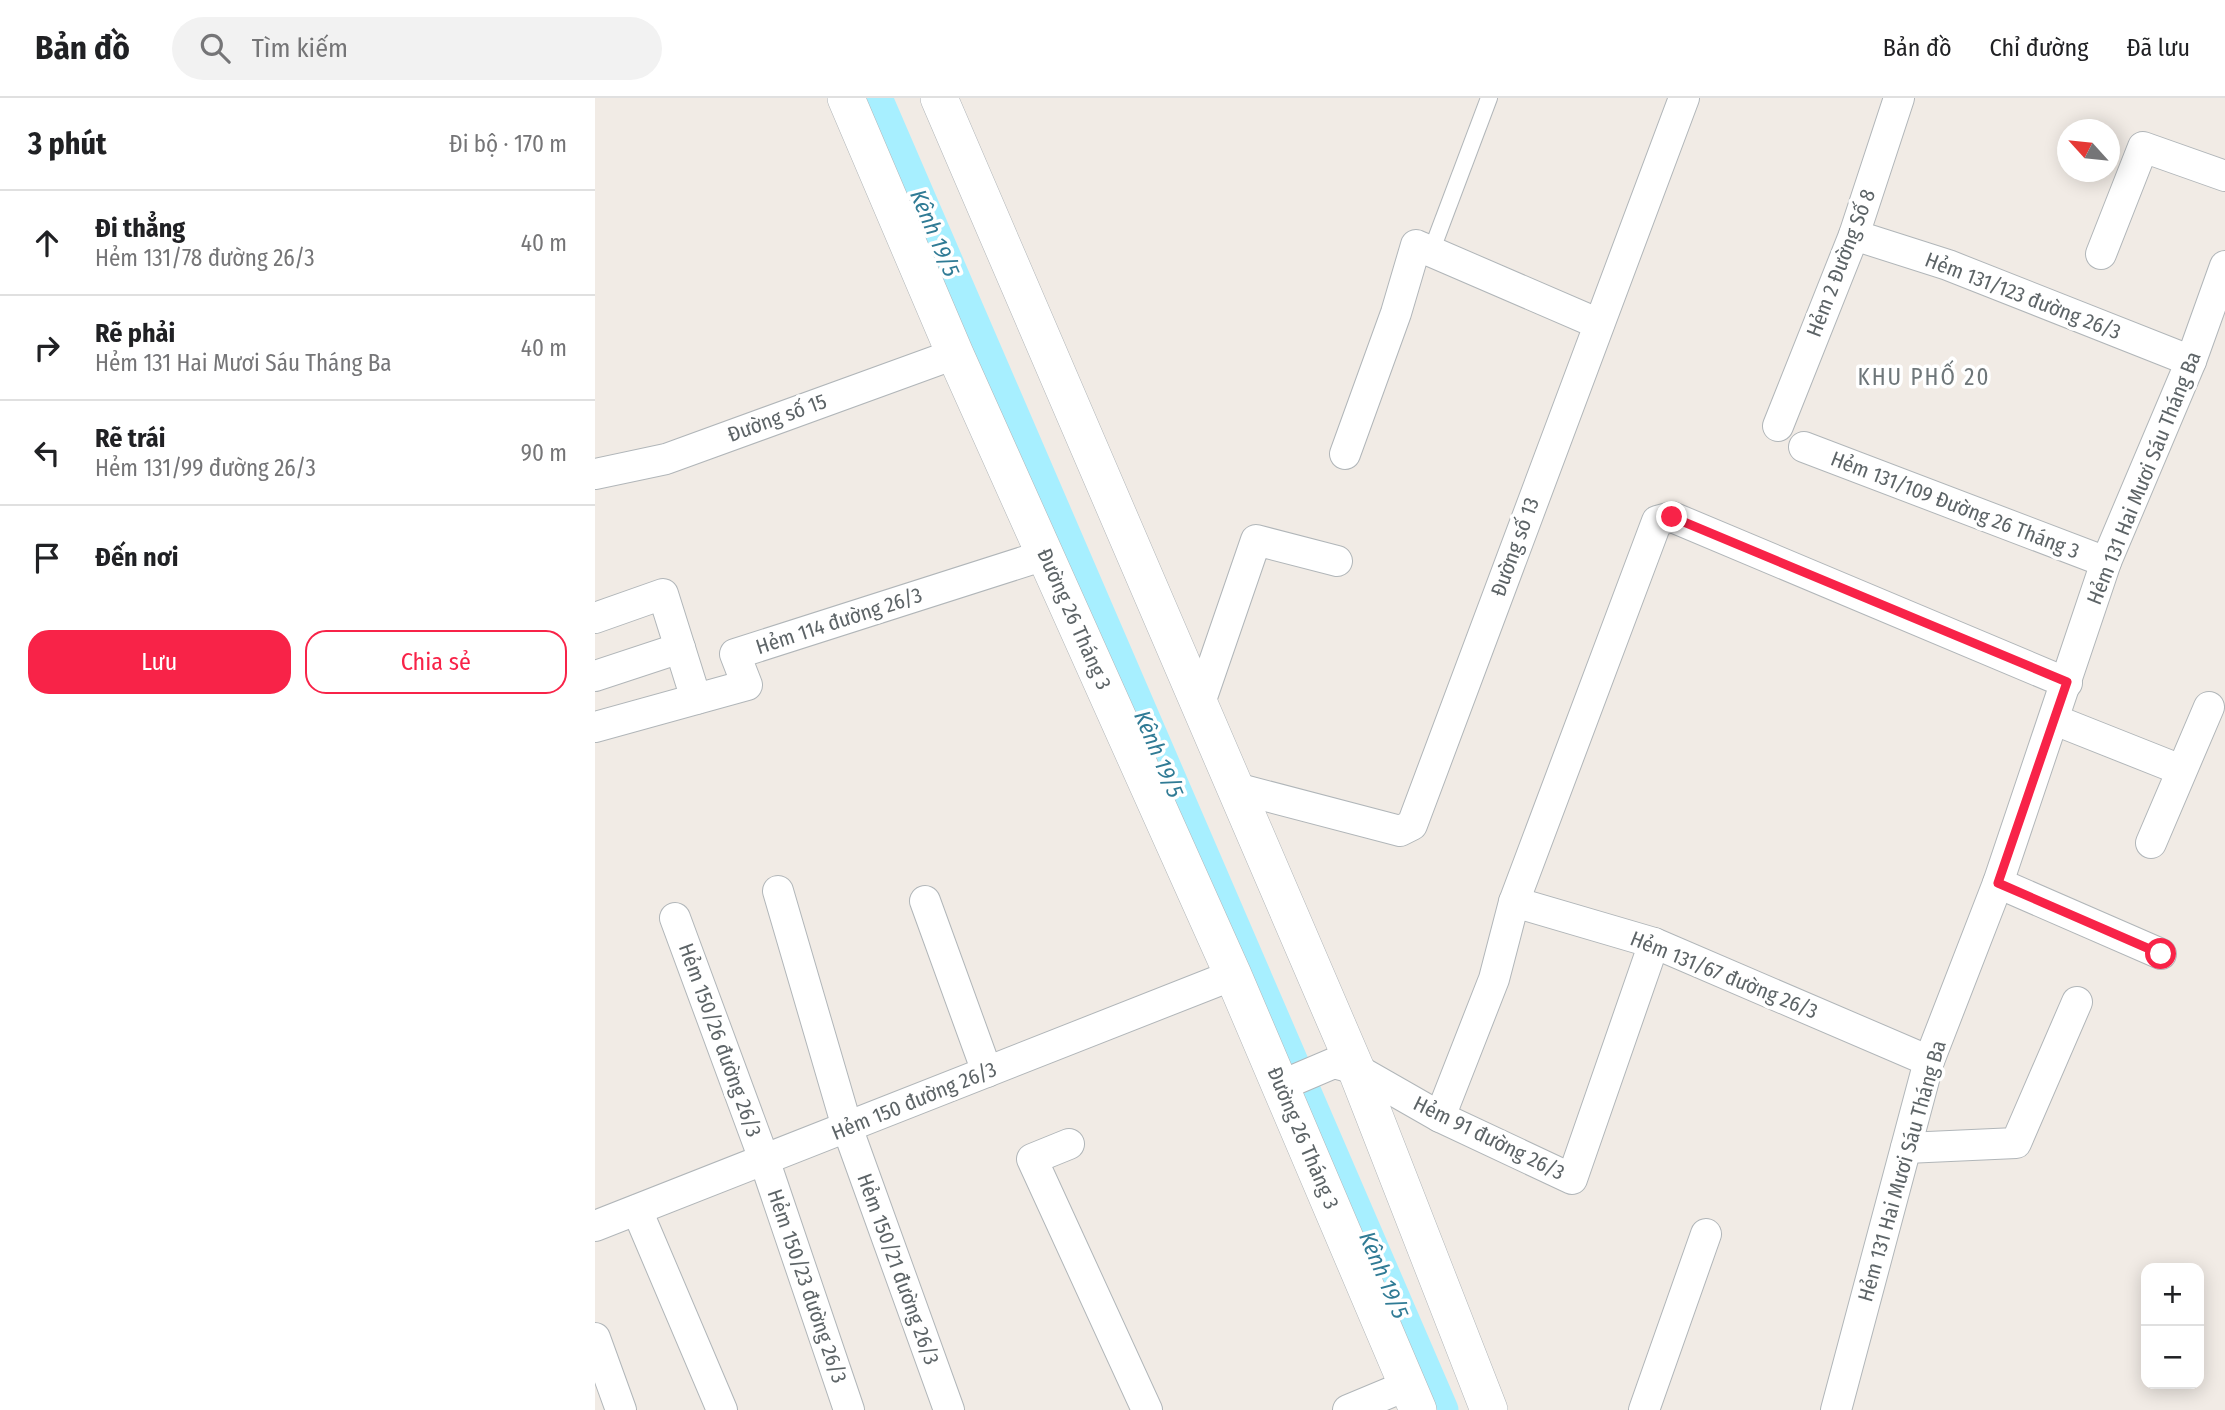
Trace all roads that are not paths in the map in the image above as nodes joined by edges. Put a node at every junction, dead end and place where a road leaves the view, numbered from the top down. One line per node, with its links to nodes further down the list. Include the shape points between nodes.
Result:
1 (846, 98): 13 (street, Đường 26 Tháng 3)
2 (939, 98): 27 (street)
3 (1489, 98): 8 (lane)
4 (1684, 98): 12 (street, Đường số 13)
5 (1899, 98): 7 (street, Hẻm 2 Đường Số 8)
6 (2225, 176): 9 (street, via 2143,147)
7 (1854, 236): 14 (street, Hẻm 131/123 đường 26/3, via 1948,265); 15 (street, Hẻm 2 Đường Số 8)
8 (1423, 248): 12 (street); 17 (street)
9 (2101, 254)
10 (2225, 266): 11 (street, Hẻm 131 Hai Mươi Sáu Tháng Ba)
11 (2217, 311): 14 (street, Hẻm 131 Hai Mươi Sáu Tháng Ba)
12 (1599, 324): 32 (street, Đường số 13, via 1412,825 1400,831)
13 (955, 354): 18 (street, Đường số 15, via 666,458); 19 (street, Đường 26 Tháng 3)
14 (2191, 362): 21 (street, Hẻm 131 Hai Mươi Sáu Tháng Ba)
15 (1778, 426)
16 (1804, 447): 21 (street, Hẻm 131/109 Đường 26 Tháng 3)
17 (1345, 454)
18 (595, 474)
19 (1045, 555): 26 (street, Hẻm 114 đường 26/3, via 735,654 747,685); 41 (street, Đường 26 Tháng 3)
20 (1337, 561): 27 (street, via 1256,540)
21 (2106, 562): 25 (street, Hẻm 131 Hai Mươi Sáu Tháng Ba)
22 (595, 618): 23 (street, via 663,594)
23 (680, 648): 24 (street); 26 (street)
24 (595, 676)
25 (2067, 682): 29 (street, Hẻm 131 Hai Mươi Sáu Tháng Ba); 37 (street, via 1672,517 1657,521)
26 (696, 699): 30 (street, Hẻm 114 đường 26/3)
27 (1200, 703): 32 (street)
28 (2209, 706): 31 (street)
29 (2055, 720): 31 (street); 34 (street, Hẻm 131 Hai Mươi Sáu Tháng Ba)
30 (595, 727)
31 (2181, 770): 33 (street)
32 (1236, 788): 44 (street)
33 (2151, 843)
34 (1998, 883): 40 (street); 43 (street, Hẻm 131 Hai Mươi Sáu Tháng Ba)
35 (778, 891): 48 (street, Hẻm 150/21 đường 26/3)
36 (926, 901): 45 (street)
37 (1514, 902): 39 (street, Hẻm 131/67 đường 26/3); 47 (street, via 1494,979)
38 (675, 918): 51 (street, Hẻm 150/26 đường 26/3)
39 (1654, 943): 43 (street, Hẻm 131/67 đường 26/3); 47 (street, Hẻm 91 đường 26/3, via 1572,1179)
40 (2161, 954)
41 (1233, 975): 45 (street, Hẻm 150 đường 26/3); 46 (street, Đường 26 Tháng 3)
42 (2077, 1002): 50 (street, via 2016,1143)
43 (1929, 1061): 50 (street, Hẻm 131 Hai Mươi Sáu Tháng Ba)
44 (1345, 1066): 46 (street); 47 (street, Hẻm 91 đường 26/3); 63 (street)
45 (987, 1072): 48 (street, Hẻm 150 đường 26/3)
46 (1287, 1083): 56 (street, Đường 26 Tháng 3)
47 (1440, 1117)
48 (846, 1127): 51 (street, Hẻm 150 đường 26/3); 60 (street, Hẻm 150/21 đường 26/3)
49 (1069, 1144): 61 (street, via 1032,1159)
50 (1906, 1149): 65 (street, Hẻm 131 Hai Mươi Sáu Tháng Ba)
51 (765, 1162): 52 (street, Hẻm 150 đường 26/3); 59 (street, Hẻm 150/23 đường 26/3)
52 (637, 1210): 53 (street, Hẻm 150 đường 26/3); 58 (street)
53 (595, 1226)
54 (1706, 1234): 64 (street)
55 (595, 1338): 57 (street)
56 (1413, 1397): 62 (street)
57 (621, 1410)
58 (722, 1410)
59 (849, 1410)
60 (949, 1410)
61 (1147, 1410)
62 (1348, 1410)
63 (1489, 1410)
64 (1644, 1410)
65 (1836, 1410)

